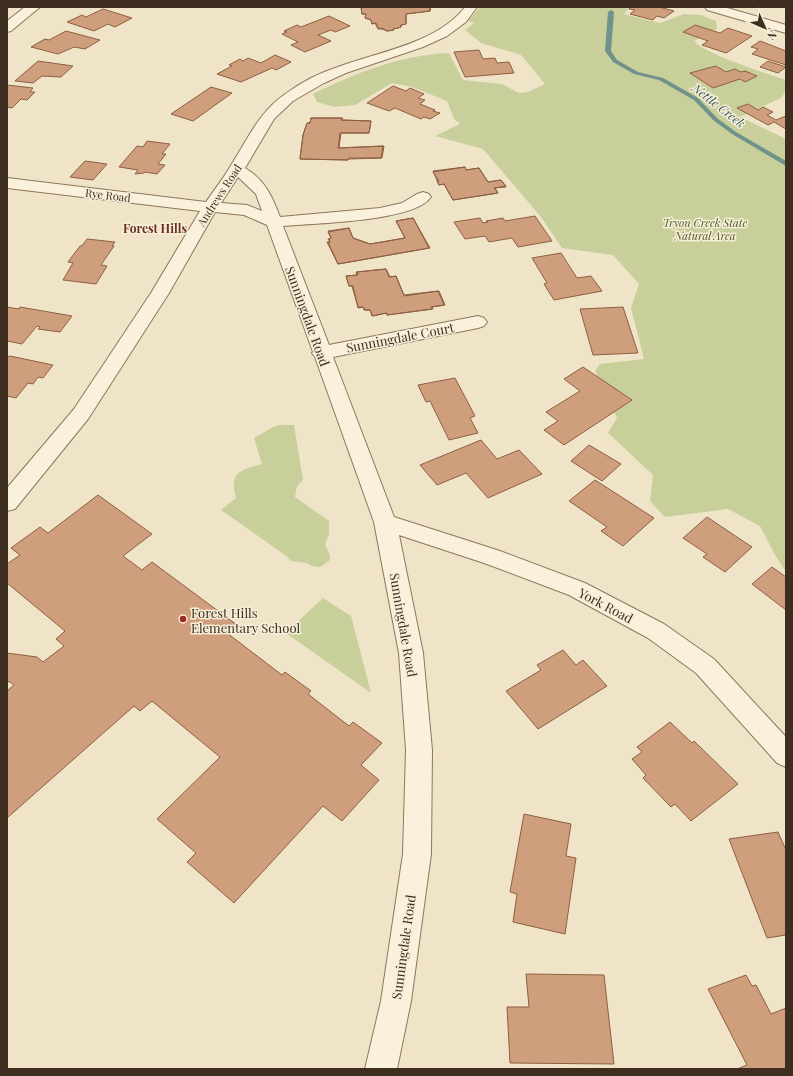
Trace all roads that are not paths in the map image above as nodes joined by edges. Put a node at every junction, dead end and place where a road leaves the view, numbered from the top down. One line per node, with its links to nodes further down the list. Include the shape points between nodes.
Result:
1 (34, 7): 4 (street)
2 (472, 7): 7 (street, Andrews Road, via 451,29 436,37 341,70 288,98 268,117)
3 (711, 7): 6 (street)
4 (21, 11): 5 (street)
5 (7, 28)
6 (786, 29)
7 (236, 170): 10 (street, Andrews Road); 11 (street, Sunningdale Road, via 247,176 263,193)
8 (7, 183): 10 (street, Rye Road)
9 (422, 197): 11 (street, via 408,206 380,213)
10 (210, 207): 11 (street, via 247,210); 14 (street, Andrews Road, via 160,293 81,414)
11 (274, 222): 13 (street, Sunningdale Road)
12 (478, 322): 13 (street, Sunningdale Court)
13 (321, 353): 15 (street, Sunningdale Road)
14 (7, 504)
15 (385, 522): 16 (street, York Road, via 492,557 577,589 656,631 705,666); 17 (street, Sunningdale Road, via 411,653 418,750 417,854 396,1001)
16 (786, 755)
17 (381, 1069)

